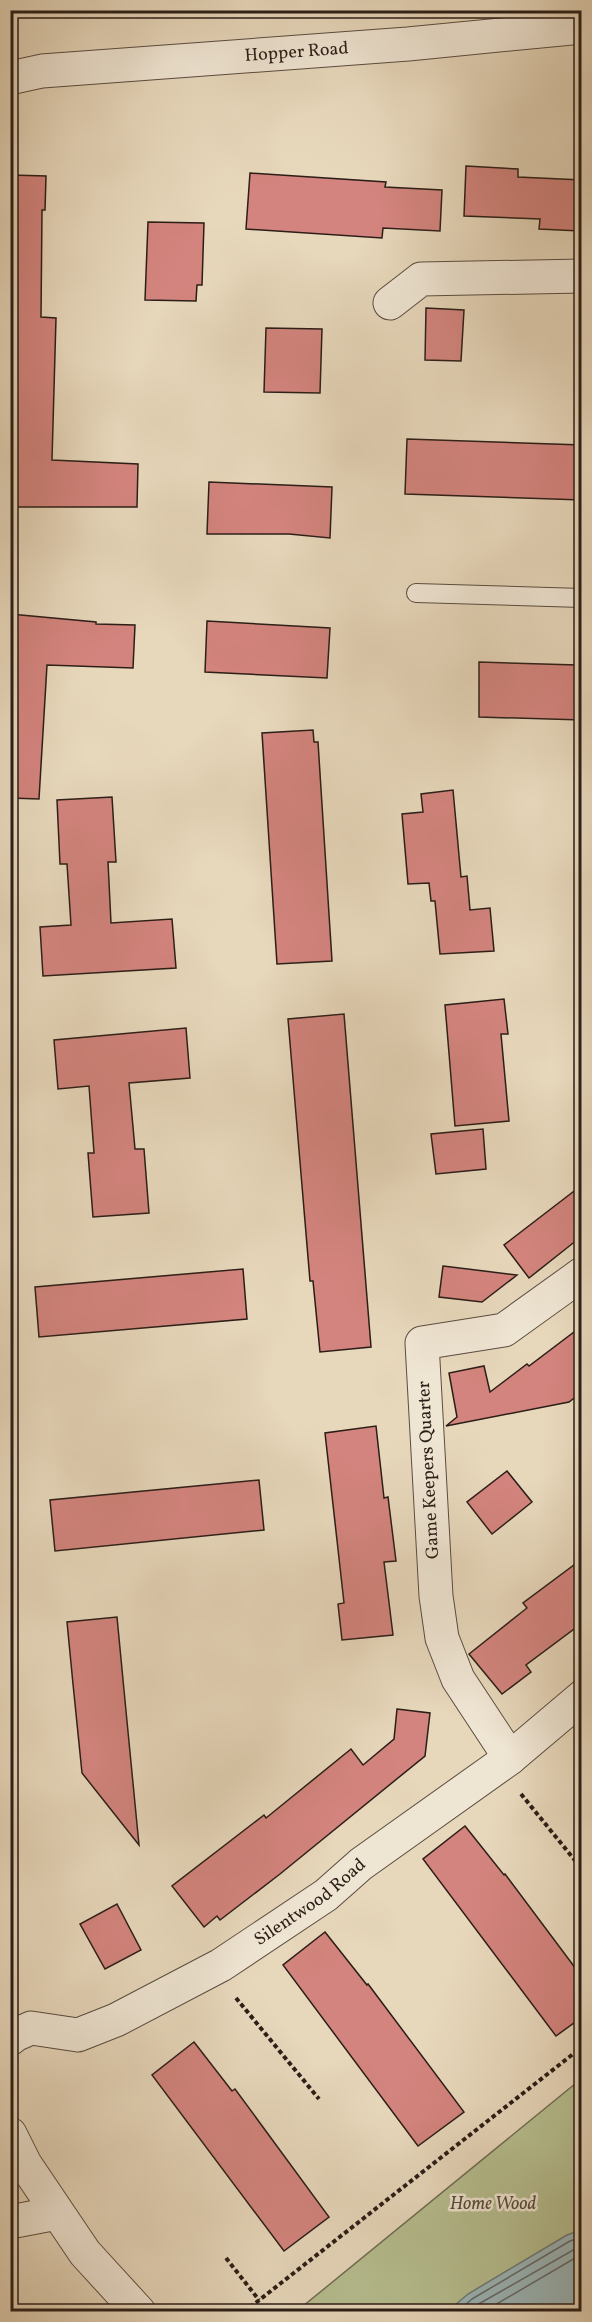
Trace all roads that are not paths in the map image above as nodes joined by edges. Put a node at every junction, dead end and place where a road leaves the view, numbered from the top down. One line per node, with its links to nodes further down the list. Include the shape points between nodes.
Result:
1 (582, 27): 2 (street, Hopper Road, via 42,71)
2 (10, 78)
3 (582, 276): 4 (street, via 421,279)
4 (390, 303)
5 (416, 593): 6 (lane)
6 (582, 598)
7 (582, 1274): 9 (street, Game Keepers Quarter, via 504,1330 422,1343 436,1596 442,1638 458,1679)
8 (582, 1697): 9 (street, Silentwood Road)
9 (504, 1762): 10 (street, Silentwood Road, via 361,1864 326,1895 213,1970 78,2035 31,2028)
10 (10, 2038)
11 (10, 2134): 12 (street)
12 (57, 2213): 13 (street); 14 (street, via 96,2266)
13 (10, 2222)
14 (139, 2312)

